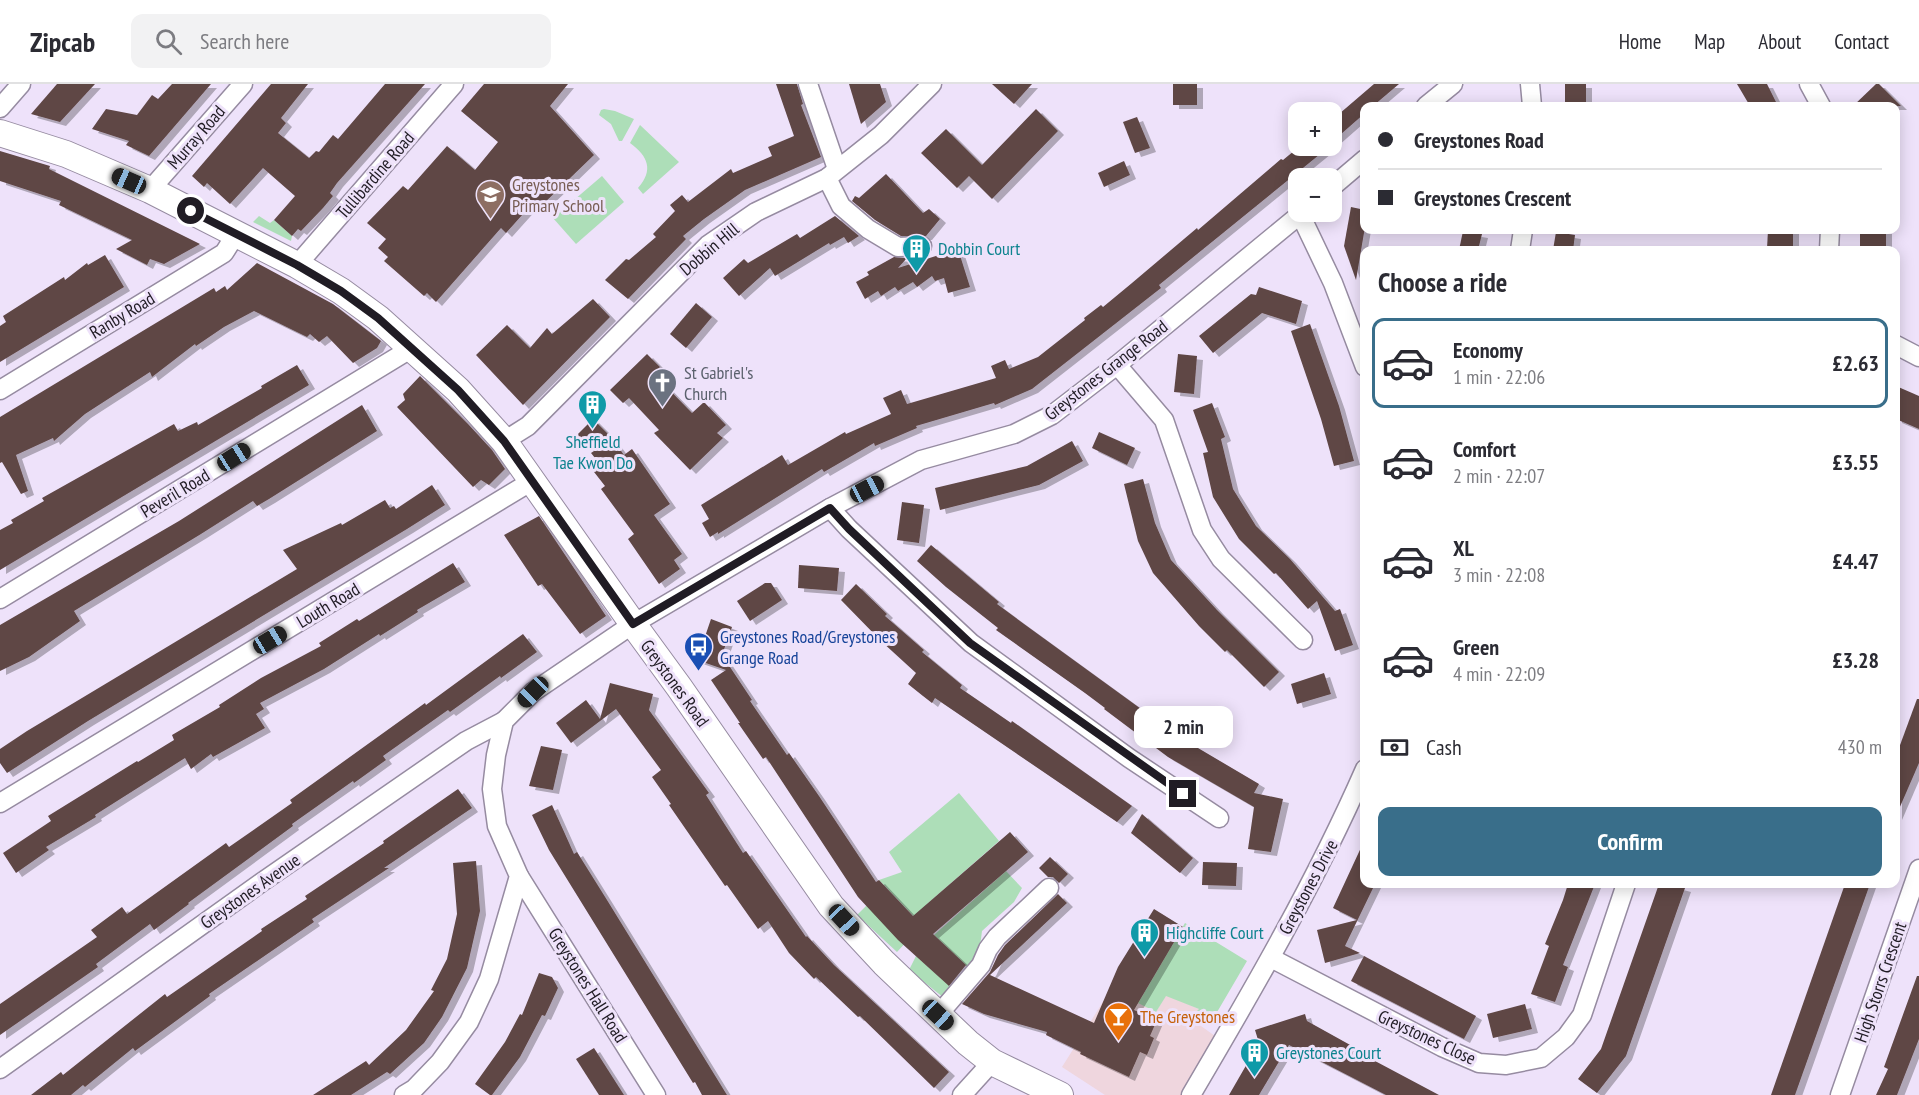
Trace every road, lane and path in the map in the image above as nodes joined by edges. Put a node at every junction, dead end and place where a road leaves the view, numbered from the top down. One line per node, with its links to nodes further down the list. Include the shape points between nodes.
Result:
1 (21, 84): 10 (street)
2 (243, 84): 15 (street, Murray Road)
3 (454, 84): 20 (street, Tullibardine Road)
4 (808, 84): 13 (street)
5 (932, 84): 13 (street, Dobbin Hill, via 881,135)
6 (1453, 84): 8 (street)
7 (1530, 84): 9 (street)
8 (1431, 102)
9 (1532, 102)
10 (0, 108)
11 (0, 133): 15 (street, Greystones Road, via 66,154)
12 (1360, 163): 14 (street)
13 (832, 173): 19 (street, via 841,206 868,229 898,247); 27 (street, Dobbin Hill, via 756,212 708,245 528,426)
14 (1342, 179)
15 (150, 190): 18 (street, Greystones Road)
16 (1291, 222): 25 (street, Greystones Grange Road)
17 (1306, 222): 23 (street)
18 (237, 234): 20 (street, Greystones Road); 26 (street, Ranby Road, via 224,253)
19 (922, 246)
20 (297, 265): 22 (street, Greystones Road, via 341,291)
21 (1900, 347): 24 (street)
22 (412, 348): 27 (street, Greystones Road, via 458,390); 30 (street, Peveril Road)
23 (1360, 355)
24 (1919, 357)
25 (1117, 365): 29 (street, Greystones Grange Road, via 1052,415 1014,434 921,460); 32 (street, via 1164,420 1202,530 1221,559)
26 (0, 390)
27 (504, 441): 28 (street, Greystones Road)
28 (532, 482): 31 (street, Greystones Road); 35 (street, Louth Road)
29 (830, 508): 31 (street, Greystones Grange Road); 36 (street, via 970,643)
30 (0, 599)
31 (633, 624): 33 (street, Greystones Grange Road, via 533,692); 42 (street, Greystones Road, via 831,906)
32 (1303, 640)
33 (504, 721): 38 (street, Greystones Hall Road, via 492,789 497,826); 44 (street, Greystones Avenue, via 466,741)
34 (1360, 780): 41 (street, Greystones Drive)
35 (0, 803)
36 (1219, 819)
37 (1919, 869): 50 (street, High Storrs Crescent)
38 (519, 876): 45 (street, via 489,979 469,1022); 46 (street, Greystones Hall Road)
39 (1049, 888): 42 (street, via 997,938 981,965)
40 (1625, 888): 41 (street, Greystones Close, via 1582,1015 1566,1037 1541,1058 1506,1065 1479,1063 1442,1047)
41 (1271, 958): 49 (street, Greystones Drive)
42 (938, 1015): 43 (street, Greystones Road)
43 (992, 1062): 47 (street); 48 (street, Greystones Road)
44 (0, 1069)
45 (412, 1093)
46 (656, 1095)
47 (962, 1095)
48 (1060, 1095)
49 (1191, 1095)
50 (1840, 1095)

